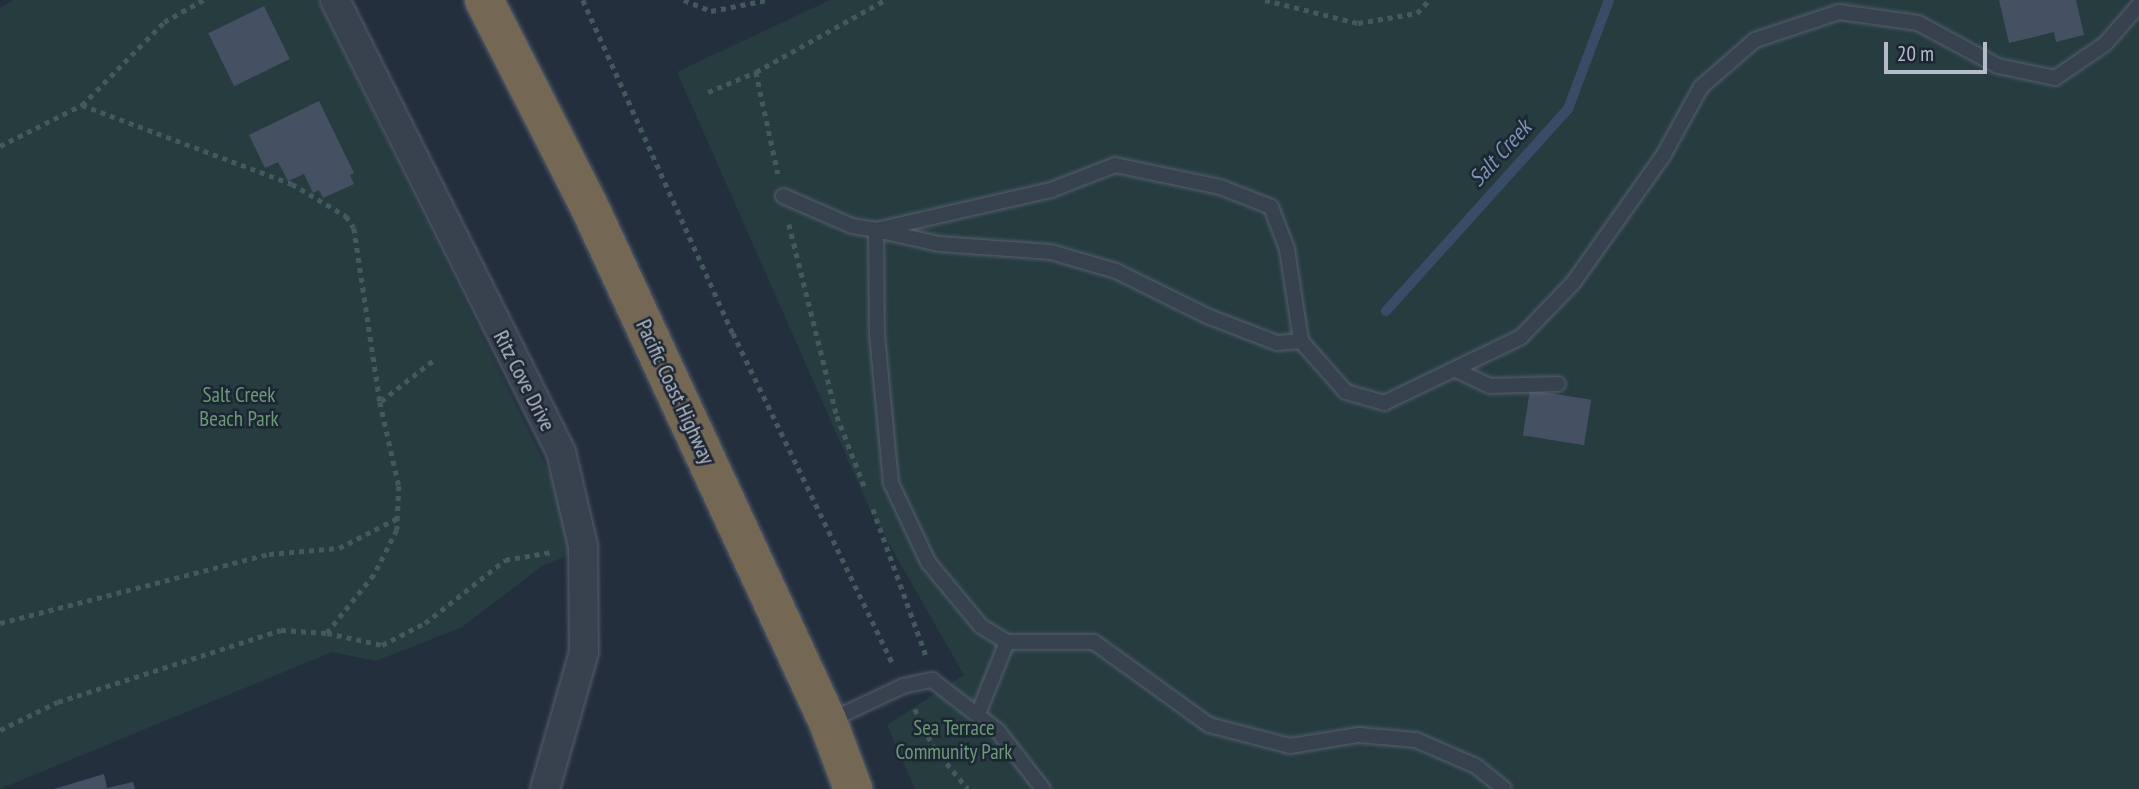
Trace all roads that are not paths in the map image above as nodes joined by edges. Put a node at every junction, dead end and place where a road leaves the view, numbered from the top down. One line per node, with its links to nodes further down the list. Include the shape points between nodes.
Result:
1 (335, 0): 12 (street, Ritz Cove Drive, via 561,452 583,546 584,652)
2 (484, 0): 11 (highway, Pacific Coast Highway, via 589,206)
3 (2139, 5): 7 (lane, via 2105,44 2055,78 1998,66 1918,23 1839,12 1755,40 1701,86 1663,156 1573,283 1521,337)
4 (783, 196): 5 (lane, via 852,226)
5 (876, 230): 6 (lane, via 939,244 1051,252 1116,271 1207,316 1277,343); 6 (lane, via 1051,190 1115,165 1220,187 1271,208 1287,249); 9 (lane, via 877,335 891,482 928,562 981,626)
6 (1301, 341): 7 (lane, via 1346,392 1384,403)
7 (1458, 371): 8 (lane, via 1490,386)
8 (1558, 384)
9 (1007, 642): 10 (lane); 15 (lane, via 1094,642 1209,725 1290,746 1359,734 1416,740 1476,766)
10 (978, 714): 11 (lane, via 932,680 903,686); 14 (lane, via 998,731)
11 (828, 722): 13 (highway, Pacific Coast Highway)
12 (545, 789)
13 (853, 789)
14 (1043, 789)
15 (1504, 789)

